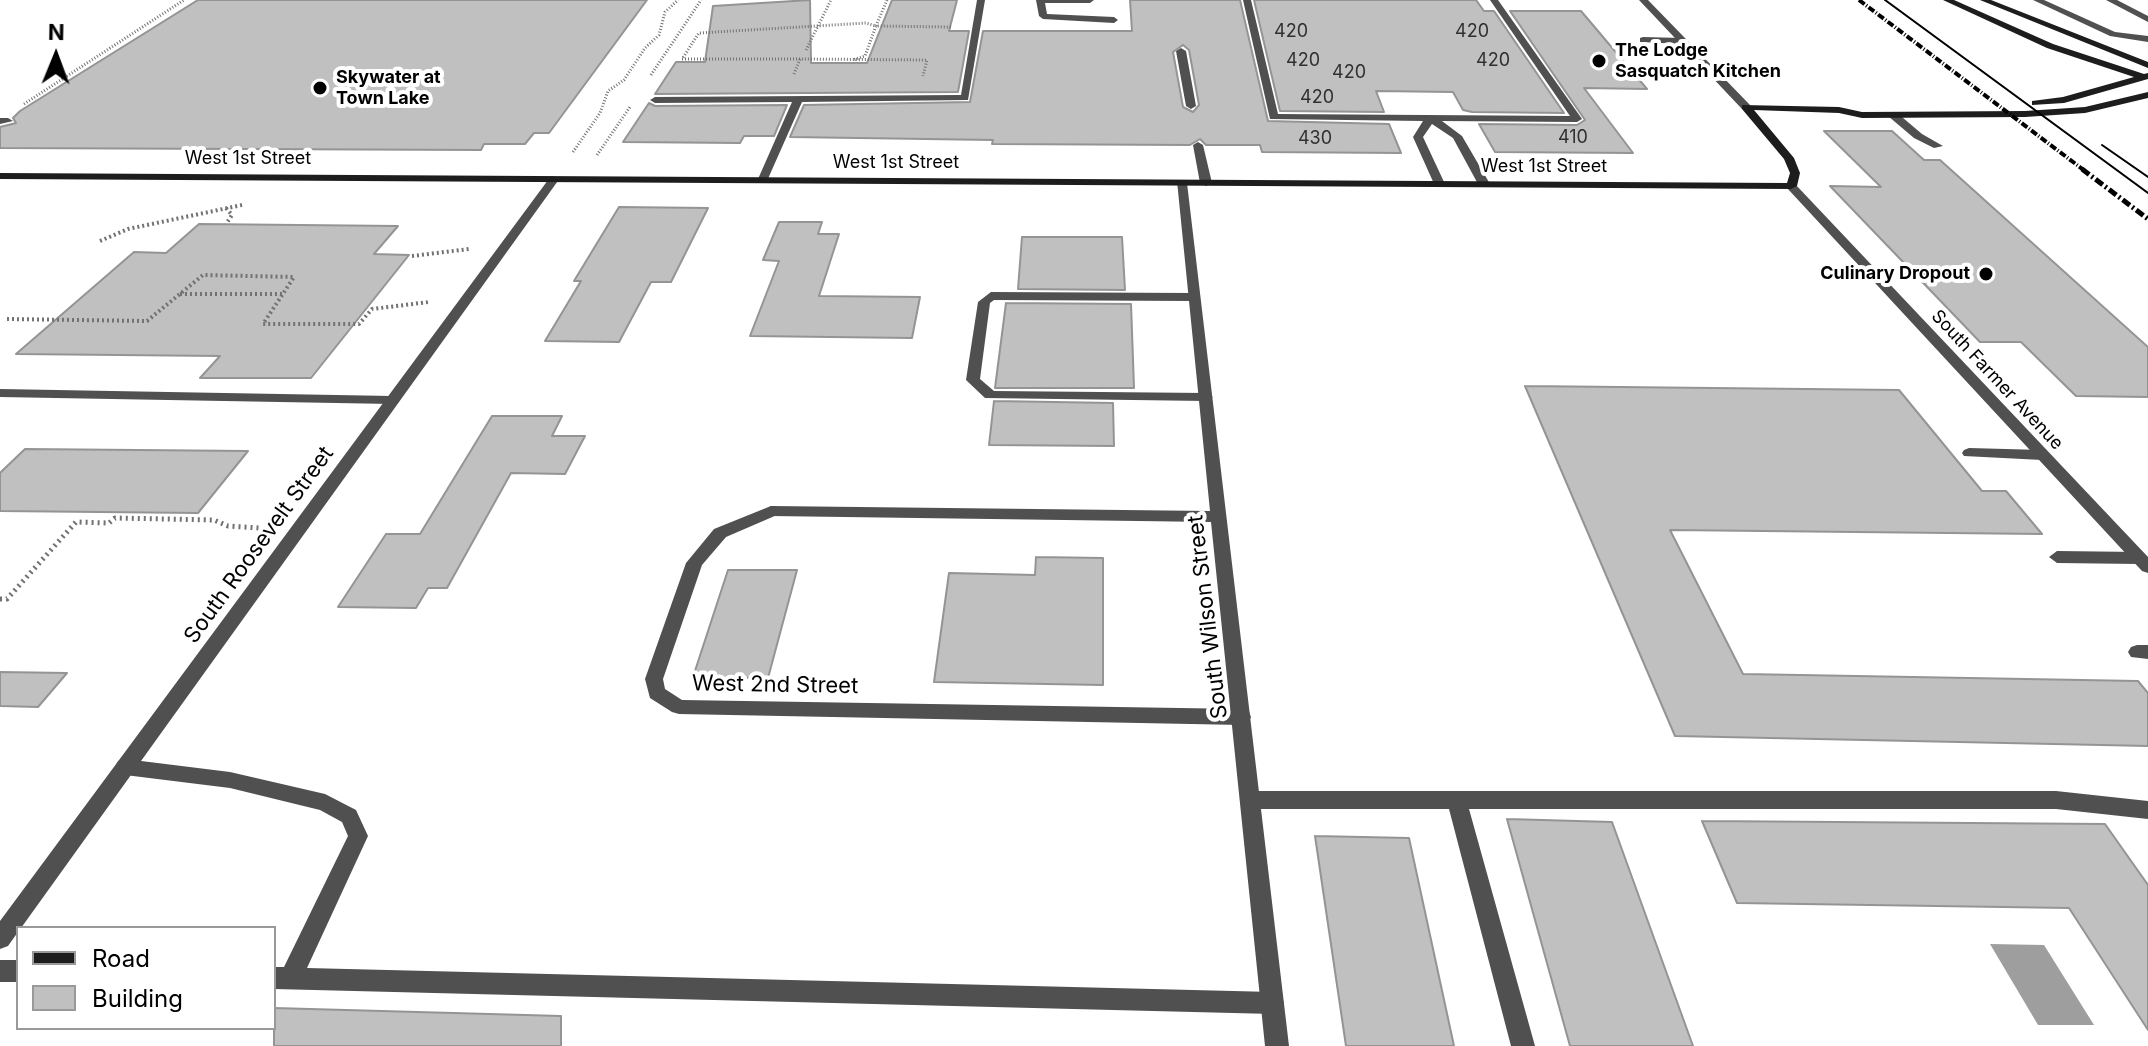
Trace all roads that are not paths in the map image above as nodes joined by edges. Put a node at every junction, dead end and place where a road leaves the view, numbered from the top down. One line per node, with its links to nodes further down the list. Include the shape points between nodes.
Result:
1 (981, 0): 21 (street, via 965,98)
2 (1042, 0): 3 (street); 12 (street, via 1043,16)
3 (1090, 0)
4 (1247, 0): 26 (street, via 1274,117)
5 (1494, 0): 26 (street, via 1577,119)
6 (1643, 0): 15 (street, South Farmer Avenue)
7 (1947, 0): 18 (street, via 2050,46)
8 (1984, 0): 17 (street)
9 (2037, 0): 13 (street, via 2113,34)
10 (2110, 0): 11 (street)
11 (2148, 19)
12 (1114, 20)
13 (2148, 39)
14 (1643, 40): 15 (street)
15 (1682, 41): 23 (street, South Farmer Avenue)
16 (1181, 51): 22 (street)
17 (2148, 65)
18 (2146, 78): 24 (street, via 2064,100 2013,105 1851,104)
19 (2148, 95): 25 (street, via 2069,111)
20 (655, 100): 21 (street)
21 (798, 100): 31 (street)
22 (1191, 106)
23 (1746, 107): 24 (street); 36 (street, South Farmer Avenue, via 1789,158 1795,173)
24 (1839, 110): 25 (street)
25 (1892, 114): 28 (street)
26 (1430, 118): 34 (street, via 1418,137); 35 (street, via 1457,136)
27 (1198, 145): 33 (street)
28 (1938, 146)
29 (0, 176): 30 (street, West 1st Street)
30 (555, 178): 31 (street, West 1st Street); 40 (street, South Roosevelt Street)
31 (763, 179): 32 (street, West 1st Street)
32 (1181, 183): 33 (street, West 1st Street); 37 (street, South Wilson Street)
33 (1206, 183): 34 (street, West 1st Street)
34 (1439, 184): 35 (street, West 1st Street)
35 (1484, 184): 36 (street, West 1st Street)
36 (1791, 186): 42 (street, South Farmer Avenue)
37 (1192, 297): 39 (street, South Wilson Street); 39 (street, via 991,296 984,302 973,380 990,395)
38 (0, 393): 40 (street)
39 (1206, 397): 43 (street, South Wilson Street)
40 (392, 400): 47 (street, South Roosevelt Street)
41 (1969, 453): 42 (street)
42 (2042, 455): 45 (street, South Farmer Avenue)
43 (1219, 517): 46 (street, South Wilson Street); 46 (street, West 2nd Street, via 771,511 720,533 694,563 654,679 657,693 679,707)
44 (2057, 557): 45 (street)
45 (2144, 563)
46 (1242, 717): 48 (street, South Wilson Street)
47 (125, 767): 51 (street, South Roosevelt Street); 52 (street, via 230,780 325,803 349,816 358,836)
48 (1251, 800): 49 (street); 53 (street, South Wilson Street)
49 (1457, 800): 50 (street, via 2056,800); 55 (street)
50 (2148, 810)
51 (0, 939)
52 (282, 978): 53 (street)
53 (1273, 1003): 54 (street, South Wilson Street)
54 (1277, 1046)
55 (1523, 1046)

